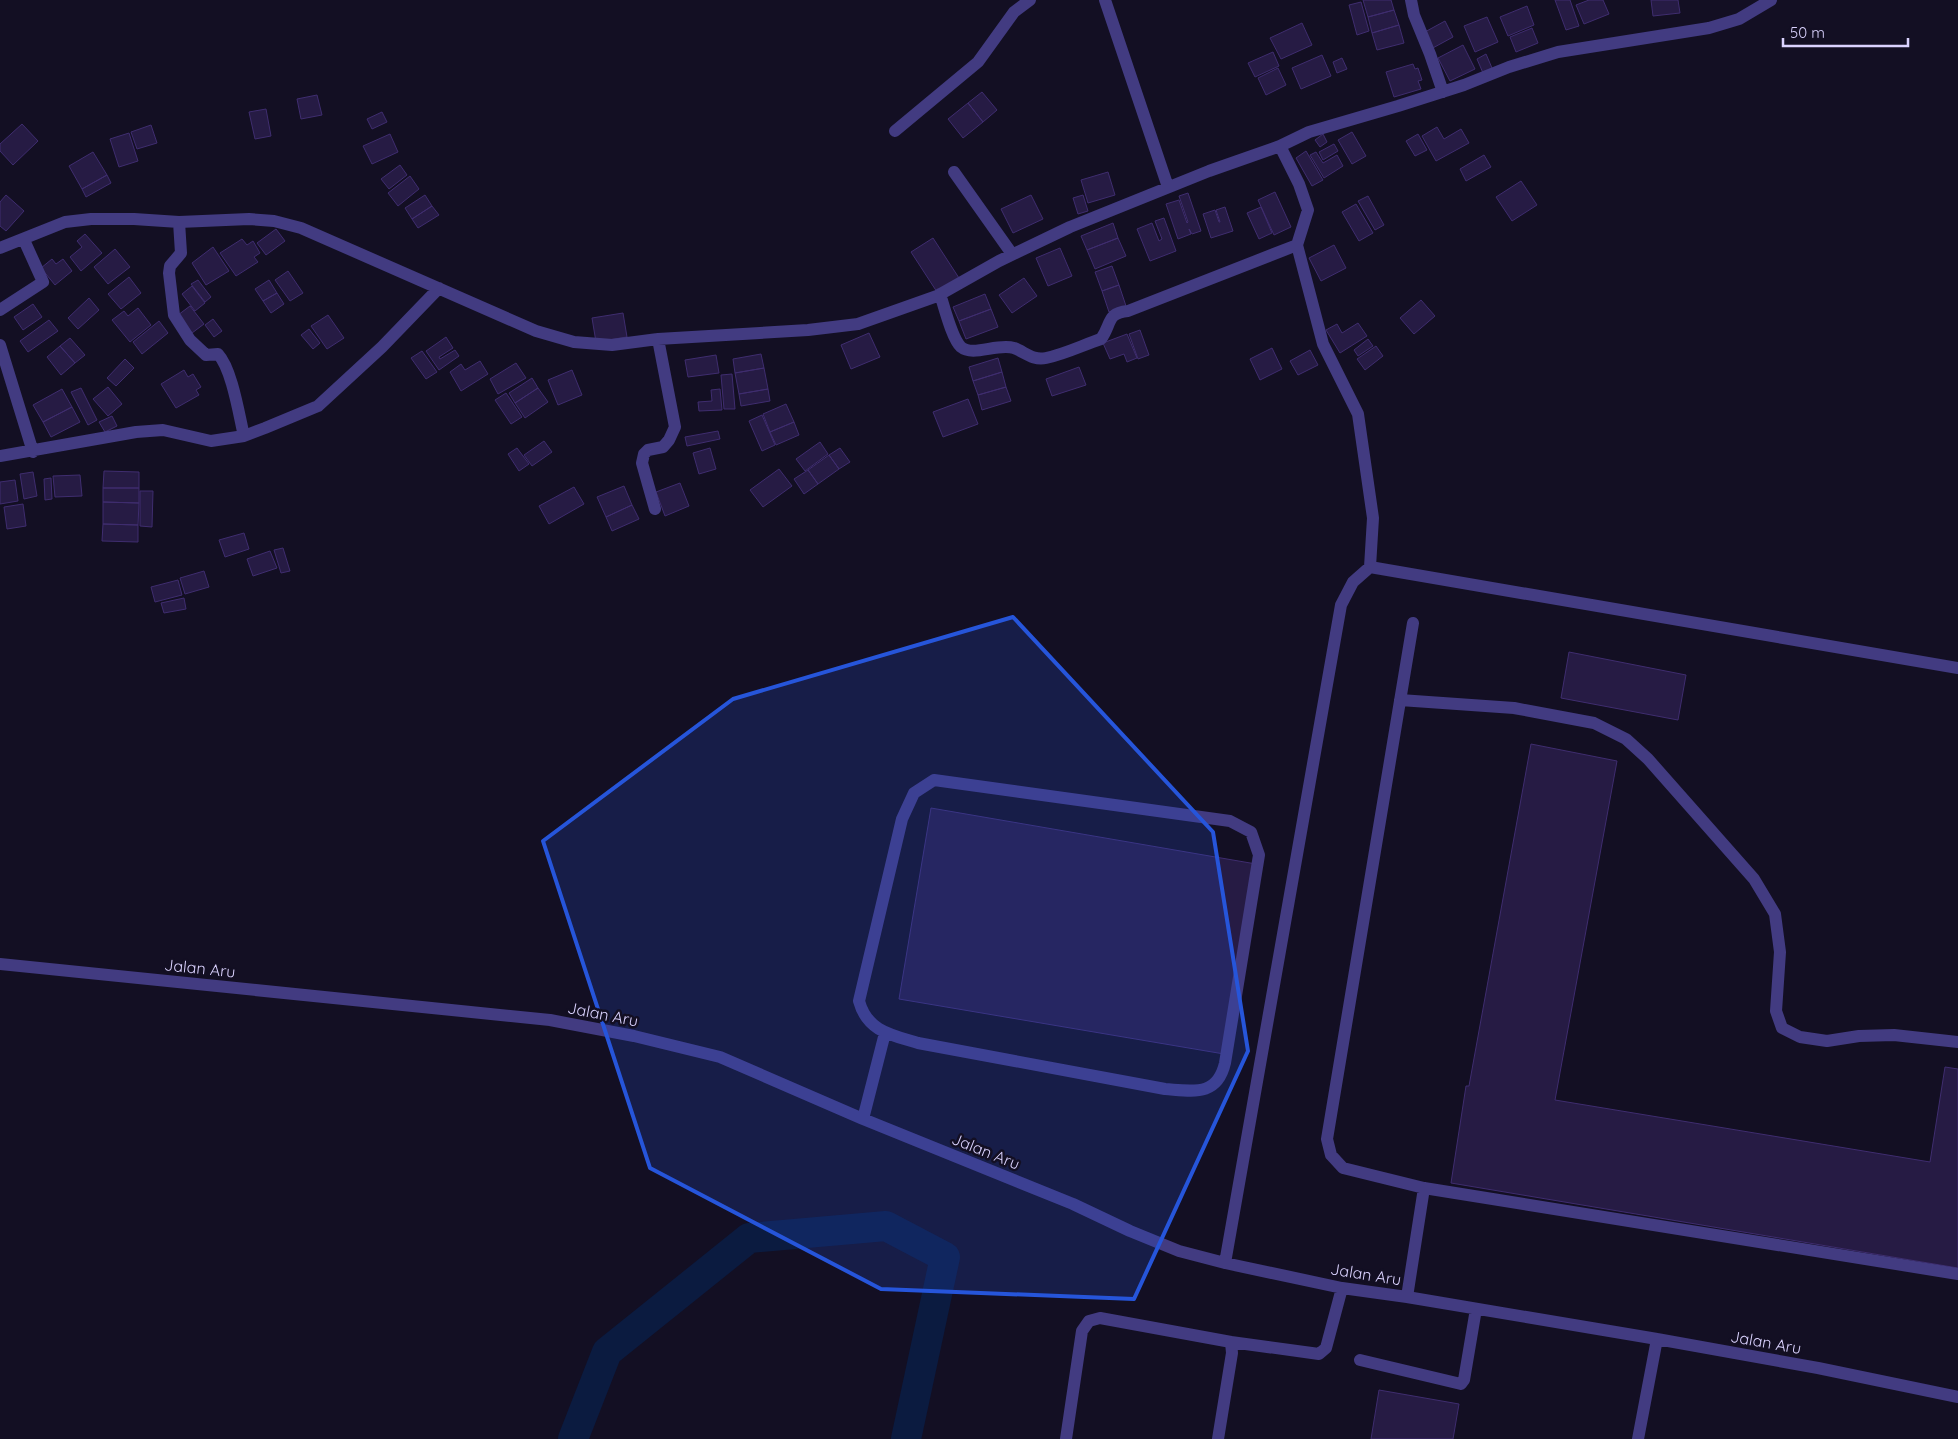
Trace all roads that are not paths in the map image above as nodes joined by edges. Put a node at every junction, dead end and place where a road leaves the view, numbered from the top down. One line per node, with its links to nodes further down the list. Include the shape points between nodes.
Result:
1 (1030, 0): 6 (street, via 1014,12 978,62)
2 (1105, 0): 9 (street)
3 (1412, 0): 5 (street, via 1414,15)
4 (1770, 0): 5 (street, via 1739,19 1708,28 1558,52)
5 (1443, 92): 7 (street, via 1309,132)
6 (895, 131)
7 (1280, 146): 9 (street); 12 (street, via 1308,210)
8 (954, 172): 14 (street)
9 (1168, 187): 14 (street)
10 (179, 222): 11 (street, via 91,218 65,222); 15 (street, via 249,219 301,228); 20 (street, via 181,253 170,266 169,273 174,315 190,340 206,356 218,354 222,359)
11 (24, 240): 13 (street); 17 (street, via 43,282)
12 (1297, 245): 16 (street, via 1128,311 1118,312 1111,317 1101,338 1044,359 1032,358 1014,348 998,346 970,352 963,348 956,339); 24 (street, via 1323,344 1358,414 1373,518)
13 (0, 248)
14 (1012, 254): 16 (street)
15 (439, 288): 18 (street, via 536,332 574,342 612,345); 20 (street, via 318,406)
16 (940, 294): 18 (street, via 858,324)
17 (0, 310)
18 (658, 339): 23 (street, via 675,427 663,447 644,454 642,463)
19 (0, 345): 21 (street)
20 (244, 436): 21 (street, via 211,441 163,430 136,432)
21 (33, 452): 22 (street)
22 (0, 456)
23 (655, 508)
24 (1370, 568): 26 (street); 33 (street, via 1353,582 1341,605)
25 (1413, 624): 27 (street)
26 (1958, 668)
27 (1400, 700): 30 (street, via 1514,708 1594,722 1626,739 1648,758 1754,879 1774,914 1780,952 1776,1012 1782,1028 1800,1038 1827,1041 1894,1035); 32 (street, via 1327,1139 1331,1155 1343,1168)
28 (0, 964): 31 (street, Jalan Aru, via 550,1020 720,1057)
29 (885, 1033): 29 (street, via 1165,1089 1199,1091 1213,1085 1222,1075 1225,1063 1259,855 1252,832 1230,821 934,780 914,793 902,819 859,1001 863,1014); 31 (street)
30 (1958, 1042)
31 (864, 1119): 33 (street, Jalan Aru, via 1179,1251)
32 (1424, 1188): 34 (street); 36 (street)
33 (1225, 1263): 35 (street, Jalan Aru)
34 (1958, 1274)
35 (1342, 1288): 36 (street, Jalan Aru); 39 (street, via 1326,1348 1319,1354)
36 (1407, 1296): 37 (street, Jalan Aru)
37 (1476, 1309): 38 (street, Jalan Aru); 40 (street, via 1461,1384)
38 (1656, 1339): 41 (street, Jalan Aru); 44 (street)
39 (1231, 1342): 42 (street, via 1100,1318 1089,1322 1082,1331); 43 (street)
40 (1360, 1360)
41 (1958, 1397)
42 (1066, 1439)
43 (1218, 1439)
44 (1638, 1439)

